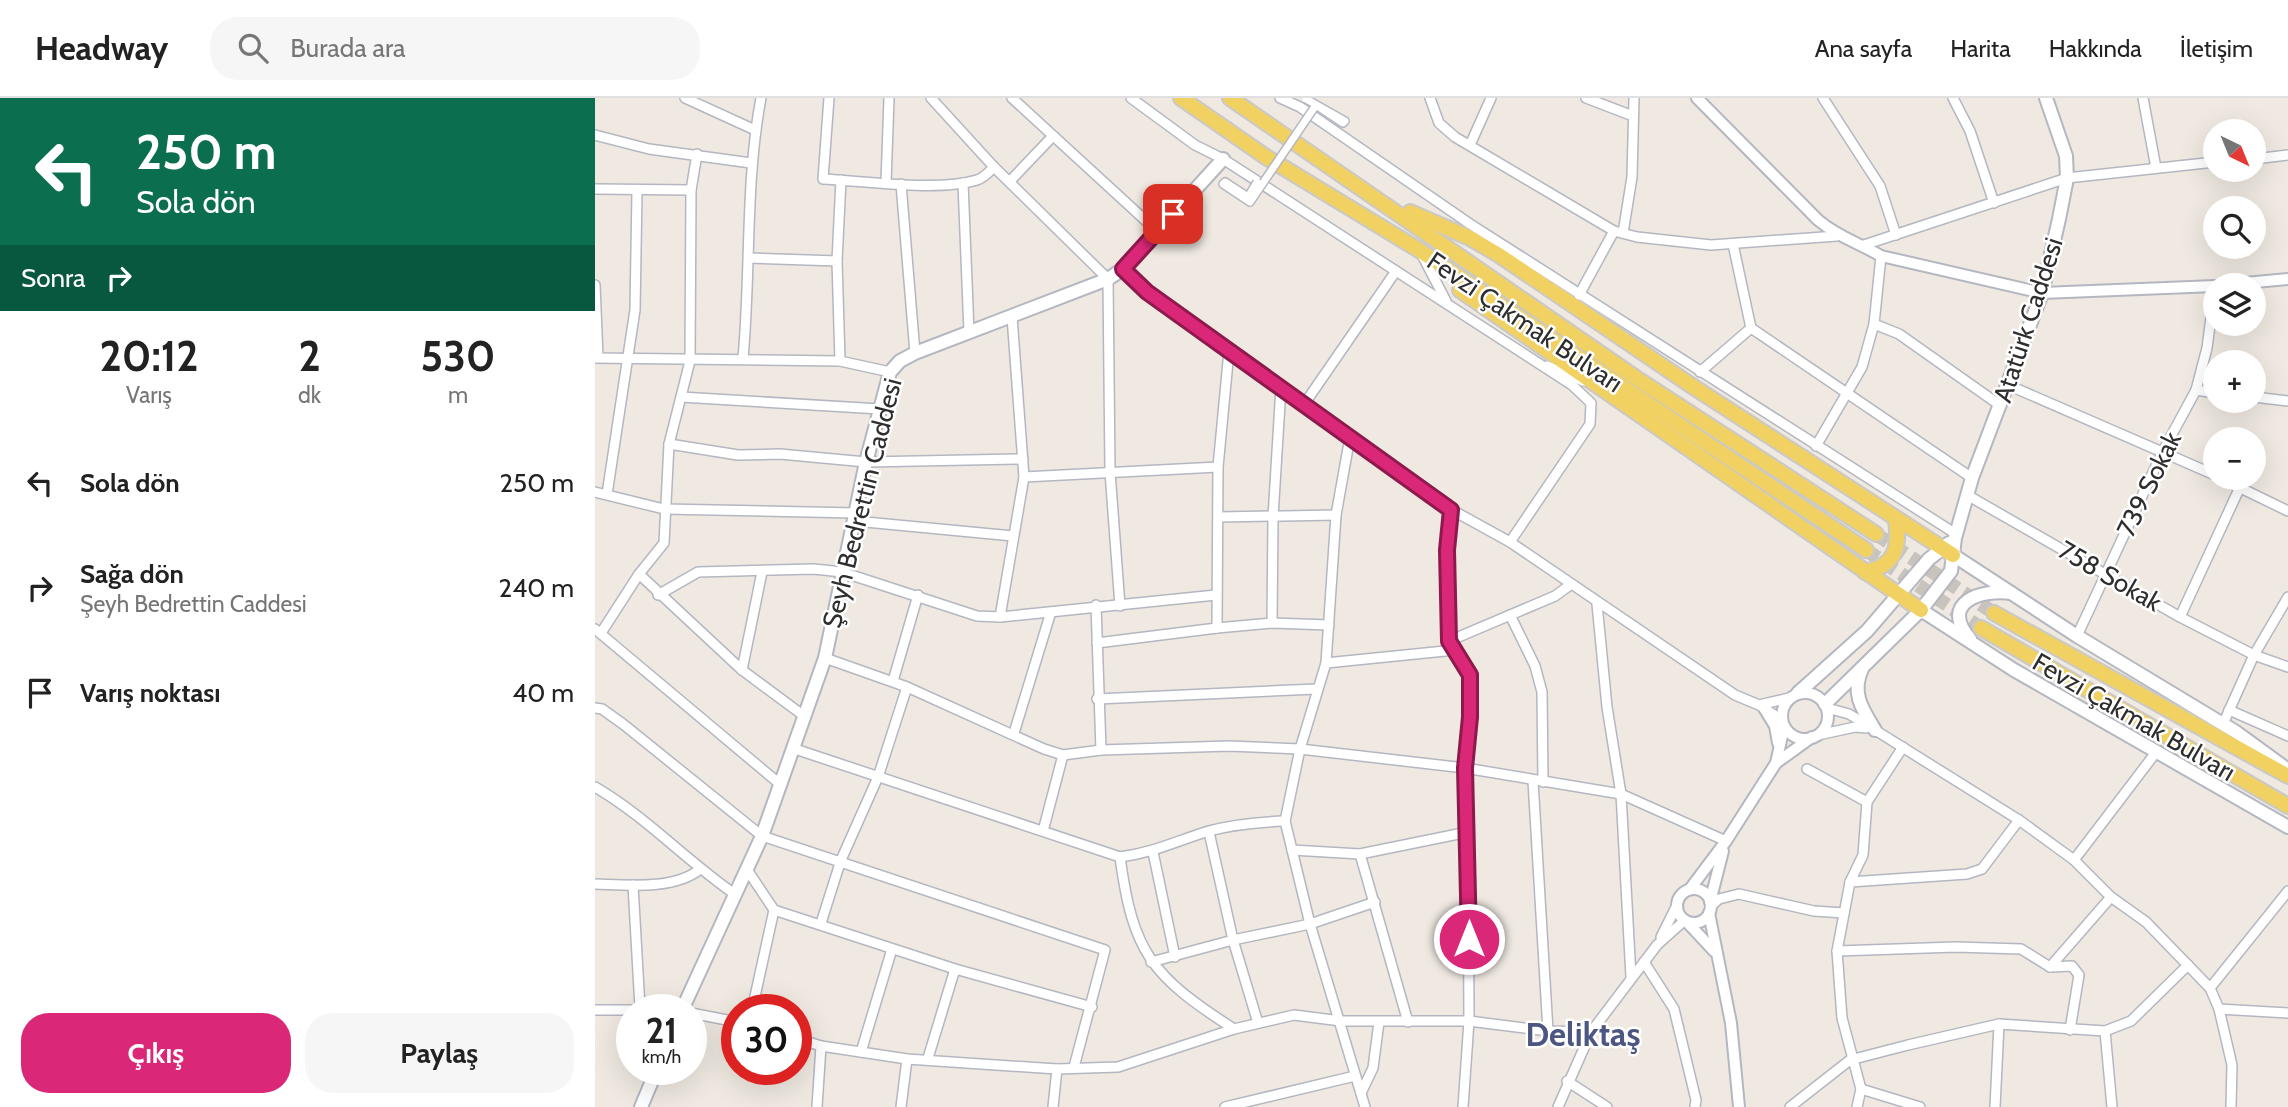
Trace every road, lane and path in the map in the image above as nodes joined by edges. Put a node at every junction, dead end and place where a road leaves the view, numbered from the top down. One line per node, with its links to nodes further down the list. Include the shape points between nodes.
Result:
1 (685, 98): 22 (street)
2 (761, 98): 22 (street)
3 (829, 98): 35 (street, via 823,179)
4 (889, 98): 38 (street)
5 (931, 98): 32 (street)
6 (1012, 98): 24 (street)
7 (1131, 98): 29 (street, via 1195,145)
8 (1181, 98): 52 (main road, Fevzi Çakmak Bulvarı, via 1266,157)
9 (1230, 98): 44 (main road, Fevzi Çakmak Bulvarı)
10 (1280, 98): 20 (street)
11 (1430, 98): 25 (street, via 1439,123)
12 (1491, 98): 25 (street)
13 (1586, 98): 21 (street)
14 (1635, 98): 21 (street)
15 (1697, 98): 49 (street)
16 (1823, 98): 48 (street, via 1880,186)
17 (1953, 98): 45 (street)
18 (2046, 98): 34 (main road, Atatürk Caddesi, via 2066,156)
19 (2143, 98): 33 (street)
20 (1304, 101): 37 (street, bridge, via 1345,121 1316,105 1250,202 1223,184 1248,197); 64 (street)
21 (1633, 116): 47 (street, via 1632,177)
22 (755, 130): 30 (street)
23 (595, 135): 26 (street, via 649,149)
24 (1052, 137): 36 (street); 46 (street)
25 (1470, 145): 47 (street)
26 (697, 154): 30 (street); 42 (street)
27 (2288, 155): 28 (street)
28 (2266, 158)
29 (1223, 159): 37 (street); 46 (main road, Şeyh Bedrettin Caddesi)
30 (751, 163): 54 (street)
31 (2203, 163): 33 (street)
32 (994, 167): 36 (street); 39 (street, via 981,180)
33 (2156, 168): 34 (street)
34 (2067, 178): 45 (street); 63 (main road, Atatürk Caddesi)
35 (841, 180): 38 (street); 55 (street)
36 (1011, 180): 58 (street)
37 (1257, 182): 57 (street)
38 (886, 183): 40 (street)
39 (963, 183): 40 (street); 69 (street)
40 (901, 184): 72 (street)
41 (595, 190): 43 (street)
42 (691, 190): 43 (street); 77 (street)
43 (637, 192): 75 (street, via 635,310)
44 (1381, 200): 116 (main road, via 1499,255); 117 (main road, Fevzi Çakmak Bulvarı, via 1636,378)
45 (1994, 203): 48 (street)
46 (1157, 231): 56 (main road, Şeyh Bedrettin Caddesi)
47 (1619, 232): 50 (street, via 1699,244); 64 (street)
48 (1896, 234): 51 (street)
49 (1837, 236): 50 (street); 51 (street)
50 (1733, 244): 68 (street)
51 (1864, 245): 53 (street)
52 (1419, 250): 65 (street); 81 (main road, via 1448,281); 121 (main road, Fevzi Çakmak Bulvarı)
53 (1881, 256): 63 (street); 67 (street)
54 (749, 258): 55 (street); 76 (street)
55 (837, 261): 78 (street)
56 (1123, 269): 58 (main road, Şeyh Bedrettin Caddesi); 71 (street, via 1147,292)
57 (1396, 271): 65 (street); 90 (street)
58 (1108, 279): 66 (main road, Şeyh Bedrettin Caddesi); 101 (street)
59 (2288, 279): 60 (street)
60 (2266, 281)
61 (595, 285): 74 (street)
62 (2203, 286): 63 (street)
63 (2042, 293): 82 (main road, Atatürk Caddesi)
64 (1579, 295): 80 (street)
65 (1448, 306): 73 (street)
66 (1012, 317): 69 (main road, Şeyh Bedrettin Caddesi); 97 (street)
67 (1874, 324): 86 (street, via 1862,367); 91 (street, via 1899,334)
68 (1751, 328): 80 (street); 86 (street)
69 (969, 332): 72 (main road, Şeyh Bedrettin Caddesi)
70 (2209, 336): 84 (street, 739 Sokak)
71 (1229, 351): 83 (street); 99 (street)
72 (915, 353): 79 (main road, Şeyh Bedrettin Caddesi)
73 (1527, 357): 81 (street); 120 (street, via 1572,385 1591,403 1590,424)
74 (596, 358): 75 (street)
75 (627, 358): 77 (street); 107 (street)
76 (743, 358): 77 (street); 78 (street)
77 (690, 360): 87 (street)
78 (840, 361): 79 (street)
79 (890, 372): 92 (main road, Şeyh Bedrettin Caddesi)
80 (1700, 372): 95 (street)
81 (1596, 383): 125 (main road)
82 (2008, 385): 91 (main road, Atatürk Caddesi); 96 (street)
83 (1281, 387): 90 (street); 115 (street)
84 (2196, 390): 85 (street); 96 (street, 739 Sokak)
85 (2203, 391)
86 (1848, 394): 95 (street); 103 (street)
87 (681, 397): 92 (street); 94 (street)
88 (2266, 398): 89 (street)
89 (2288, 401)
90 (1305, 402): 93 (street)
91 (2001, 406): 103 (main road, Atatürk Caddesi)
92 (880, 409): 98 (main road, Şeyh Bedrettin Caddesi)
93 (1350, 437): 110 (street); 112 (street)
94 (669, 444): 98 (street, via 738,455); 109 (street)
95 (1816, 446): 119 (street)
96 (2163, 451): 100 (street); 126 (street, 739 Sokak)
97 (1023, 459): 98 (street); 102 (street)
98 (866, 462): 113 (main road, Şeyh Bedrettin Caddesi)
99 (1218, 467): 101 (street); 114 (street)
100 (2203, 469)
101 (1110, 472): 102 (street); 137 (street)
102 (1024, 477): 118 (street)
103 (1972, 478): 108 (main road, Atatürk Caddesi)
104 (2239, 490): 143 (street)
105 (2246, 490): 111 (street)
106 (595, 492): 107 (street)
107 (607, 495): 109 (street)
108 (1967, 495): 119 (main road, Atatürk Caddesi); 126 (street, 758 Sokak)
109 (664, 509): 113 (street); 127 (street, via 664,543)
110 (1451, 510): 120 (street); 150 (street)
111 (2288, 511)
112 (1336, 515): 115 (street); 145 (street)
113 (855, 517): 118 (street); 124 (main road, Şeyh Bedrettin Caddesi)
114 (1219, 517): 115 (street); 132 (street)
115 (1273, 517): 144 (street)
116 (1896, 520): 122 (main road); 125 (main road, via 1898,541 1893,557 1882,567)
117 (1876, 534)
118 (1013, 536): 142 (street)
119 (1955, 536): 122 (main road, Atatürk Caddesi)
120 (1510, 542): 128 (street)
121 (1866, 550)
122 (1947, 552): 129 (main road); 133 (main road, via 1929,559); 138 (main road, Atatürk Caddesi, via 1951,570)
123 (762, 572): 124 (street); 130 (street, via 698,572); 159 (street)
124 (842, 572): 131 (street); 155 (main road, Şeyh Bedrettin Caddesi)
125 (1865, 572): 133 (main road)
126 (2106, 573): 143 (street, 758 Sokak); 149 (street, 739 Sokak)
127 (639, 574): 130 (street); 148 (street)
128 (1570, 584): 135 (street); 141 (street, via 1555,596)
129 (2012, 593): 149 (main road); 152 (main road, via 1981,592 1964,605 1960,623)
130 (658, 595): 159 (street)
131 (918, 595): 142 (street, via 977,615); 160 (street)
132 (1216, 595): 137 (street); 146 (street)
133 (1901, 595): 138 (main road); 163 (main road)
134 (2288, 597): 154 (street)
135 (1597, 604): 165 (street, via 1735,695); 195 (street)
136 (1096, 605): 137 (street); 140 (street); 151 (street)
137 (1120, 606)
138 (1921, 610): 152 (main road); 157 (main road, Atatürk Caddesi)
139 (1994, 613): 182 (main road, Fevzi Çakmak Bulvarı)
140 (1050, 615): 142 (street); 174 (street)
141 (1510, 615): 150 (street); 191 (street, via 1535,666 1542,692)
142 (1000, 617)
143 (2180, 617): 154 (street, 758 Sokak)
144 (1272, 623): 145 (street); 146 (street)
145 (1329, 625): 156 (street)
146 (1217, 628): 151 (street)
147 (1981, 628): 197 (main road, Fevzi Çakmak Bulvarı, via 2251,784)
148 (598, 631): 193 (street)
149 (2077, 636): 171 (main road)
150 (1449, 641): 153 (street)
151 (1097, 643): 164 (street)
152 (1976, 646): 181 (main road)
153 (1455, 650): 156 (street); 186 (street, via 1470,675)
154 (2254, 655): 158 (street, 758 Sokak); 168 (street)
155 (825, 658): 160 (street); 169 (main road, Şeyh Bedrettin Caddesi)
156 (1326, 663): 162 (street)
157 (1864, 664): 166 (main road, Atatürk Caddesi); 172 (main road, via 1857,697)
158 (2288, 667)
159 (742, 670): 169 (street)
160 (893, 681): 161 (street)
161 (907, 687): 174 (street); 189 (street)
162 (1316, 689): 164 (street); 179 (street)
163 (1793, 696): 165 (street); 166 (street, via 1812,693); 170 (street, via 1782,712)
164 (1097, 699): 180 (street)
165 (1761, 706): 170 (street); 184 (street, via 1775,726)
166 (1826, 706): 172 (street); 175 (street, via 1827,722)
167 (595, 708): 203 (street, via 623,724)
168 (2229, 710): 171 (street); 176 (street)
169 (804, 716): 178 (main road, Şeyh Bedrettin Caddesi)
170 (1783, 723): 175 (street, via 1795,737); 184 (street)
171 (2223, 724): 173 (main road)
172 (1875, 730): 175 (street, via 1855,727); 177 (street)
173 (2236, 732): 185 (main road); 188 (main road)
174 (1014, 733): 183 (street)
175 (1815, 736): 184 (street)
176 (2288, 736)
177 (1903, 747): 196 (street); 198 (street)
178 (795, 749): 189 (street); 193 (main road, Şeyh Bedrettin Caddesi)
179 (1300, 749): 180 (street); 186 (street); 199 (street)
180 (1101, 750): 183 (street)
181 (2157, 751): 197 (main road); 210 (street)
182 (2243, 754): 190 (main road, Fevzi Çakmak Bulvarı); 192 (main road)
183 (1063, 755): 200 (street)
184 (1778, 757): 204 (street)
185 (2288, 760)
186 (1465, 768): 191 (street); 202 (street)
187 (1807, 769): 196 (street)
188 (2288, 770)
189 (878, 776): 200 (street); 209 (street)
190 (2288, 776)
191 (1538, 781): 195 (street); 256 (street)
192 (2288, 784)
193 (781, 785): 203 (main road, Şeyh Bedrettin Caddesi)
194 (595, 787): 211 (street, via 632,808)
195 (1621, 794): 204 (street); 239 (street)
196 (1867, 802): 213 (street, via 1863,855)
197 (2286, 818)
198 (2019, 820): 210 (street); 213 (street, via 1982,869 1967,874)
199 (1285, 821): 201 (street); 205 (street)
200 (1043, 831): 208 (street)
201 (1209, 832): 206 (street); 228 (street)
202 (1468, 832): 207 (street); 250 (street)
203 (762, 836): 209 (street); 212 (main road, Şeyh Bedrettin Caddesi)
204 (1726, 842): 216 (street); 222 (street)
205 (1292, 850): 207 (street); 227 (street)
206 (1153, 852): 208 (street); 233 (street)
207 (1360, 855): 220 (street)
208 (1120, 857): 234 (street, via 1126,905)
209 (841, 860): 226 (street); 244 (street, via 1105,950)
210 (2074, 860): 219 (street)
211 (699, 870): 215 (street, via 686,880); 218 (street)
212 (748, 871): 218 (main road, Şeyh Bedrettin Caddesi); 223 (street)
213 (1850, 882): 224 (street)
214 (595, 884): 215 (street)
215 (633, 885): 241 (street)
216 (1690, 889): 221 (street); 222 (street, via 1700,890)
217 (2288, 891): 240 (street)
218 (736, 895): 242 (main road, Şeyh Bedrettin Caddesi)
219 (2111, 897): 236 (street, via 2146,922); 237 (street)
220 (1375, 902): 227 (street); 252 (street)
221 (1677, 905): 225 (street); 229 (street)
222 (1710, 907): 224 (street, via 1719,899 1739,894); 225 (street, via 1702,920); 232 (street)
223 (773, 910): 226 (street); 243 (street)
224 (1844, 913): 231 (street)
225 (1686, 921): 229 (street); 232 (street)
226 (821, 923): 230 (street)
227 (1310, 924): 228 (street); 249 (street)
228 (1233, 940): 233 (street); 253 (street)
229 (1657, 945): 235 (street)
230 (892, 949): 238 (street); 262 (street)
231 (1837, 951): 237 (street, via 2021,949); 265 (street)
232 (1719, 956): 283 (street)
233 (1175, 957): 234 (street)
234 (1151, 962): 255 (street, via 1201,1008)
235 (1644, 962): 239 (street); 282 (street, via 1674,1009)
236 (2188, 965): 240 (street); 258 (street, via 2131,1021)
237 (2050, 967): 257 (street, via 2072,966 2079,975)
238 (955, 969): 244 (street); 263 (street)
239 (1631, 977): 259 (street)
240 (2210, 988): 246 (street)
241 (639, 994)
242 (690, 994)
243 (755, 994)
244 (1092, 1007): 266 (street)
245 (616, 1009): 247 (street)
246 (2219, 1009): 248 (street); 289 (street, via 2232,1065)
247 (595, 1010)
248 (2288, 1013)
249 (1341, 1020): 251 (street); 253 (street, via 1294,1015); 268 (street)
250 (1469, 1021): 252 (street); 256 (street); 279 (street)
251 (1379, 1022): 252 (street); 272 (street, via 1373,1068)
252 (1408, 1022)
253 (1258, 1023): 255 (street)
254 (2000, 1024): 257 (street); 265 (street); 287 (street)
255 (1234, 1029): 266 (street, via 1118,1067)
256 (1548, 1031): 259 (street)
257 (2070, 1031): 258 (street)
258 (2105, 1031): 288 (street)
259 (1591, 1032): 269 (street)
260 (812, 1043): 261 (street)
261 (821, 1046): 262 (street); 274 (street)
262 (861, 1052): 264 (street)
263 (928, 1058): 264 (street); 267 (street)
264 (907, 1059): 275 (street)
265 (1850, 1060): 271 (street); 284 (street)
266 (1074, 1067): 267 (street)
267 (1057, 1069): 276 (street)
268 (1356, 1076): 272 (street); 277 (street)
269 (1567, 1081): 280 (street); 281 (street)
270 (650, 1085): 273 (main road)
271 (1860, 1089): 285 (street); 286 (street)
272 (1361, 1093): 278 (street)
273 (641, 1107)
274 (817, 1107)
275 (902, 1107)
276 (1053, 1107)
277 (1225, 1107)
278 (1365, 1107)
279 (1463, 1107)
280 (1558, 1107)
281 (1607, 1107)
282 (1695, 1107)
283 (1739, 1107)
284 (1790, 1107)
285 (1857, 1107)
286 (1920, 1107)
287 (1995, 1107)
288 (2112, 1107)
289 (2231, 1107)

